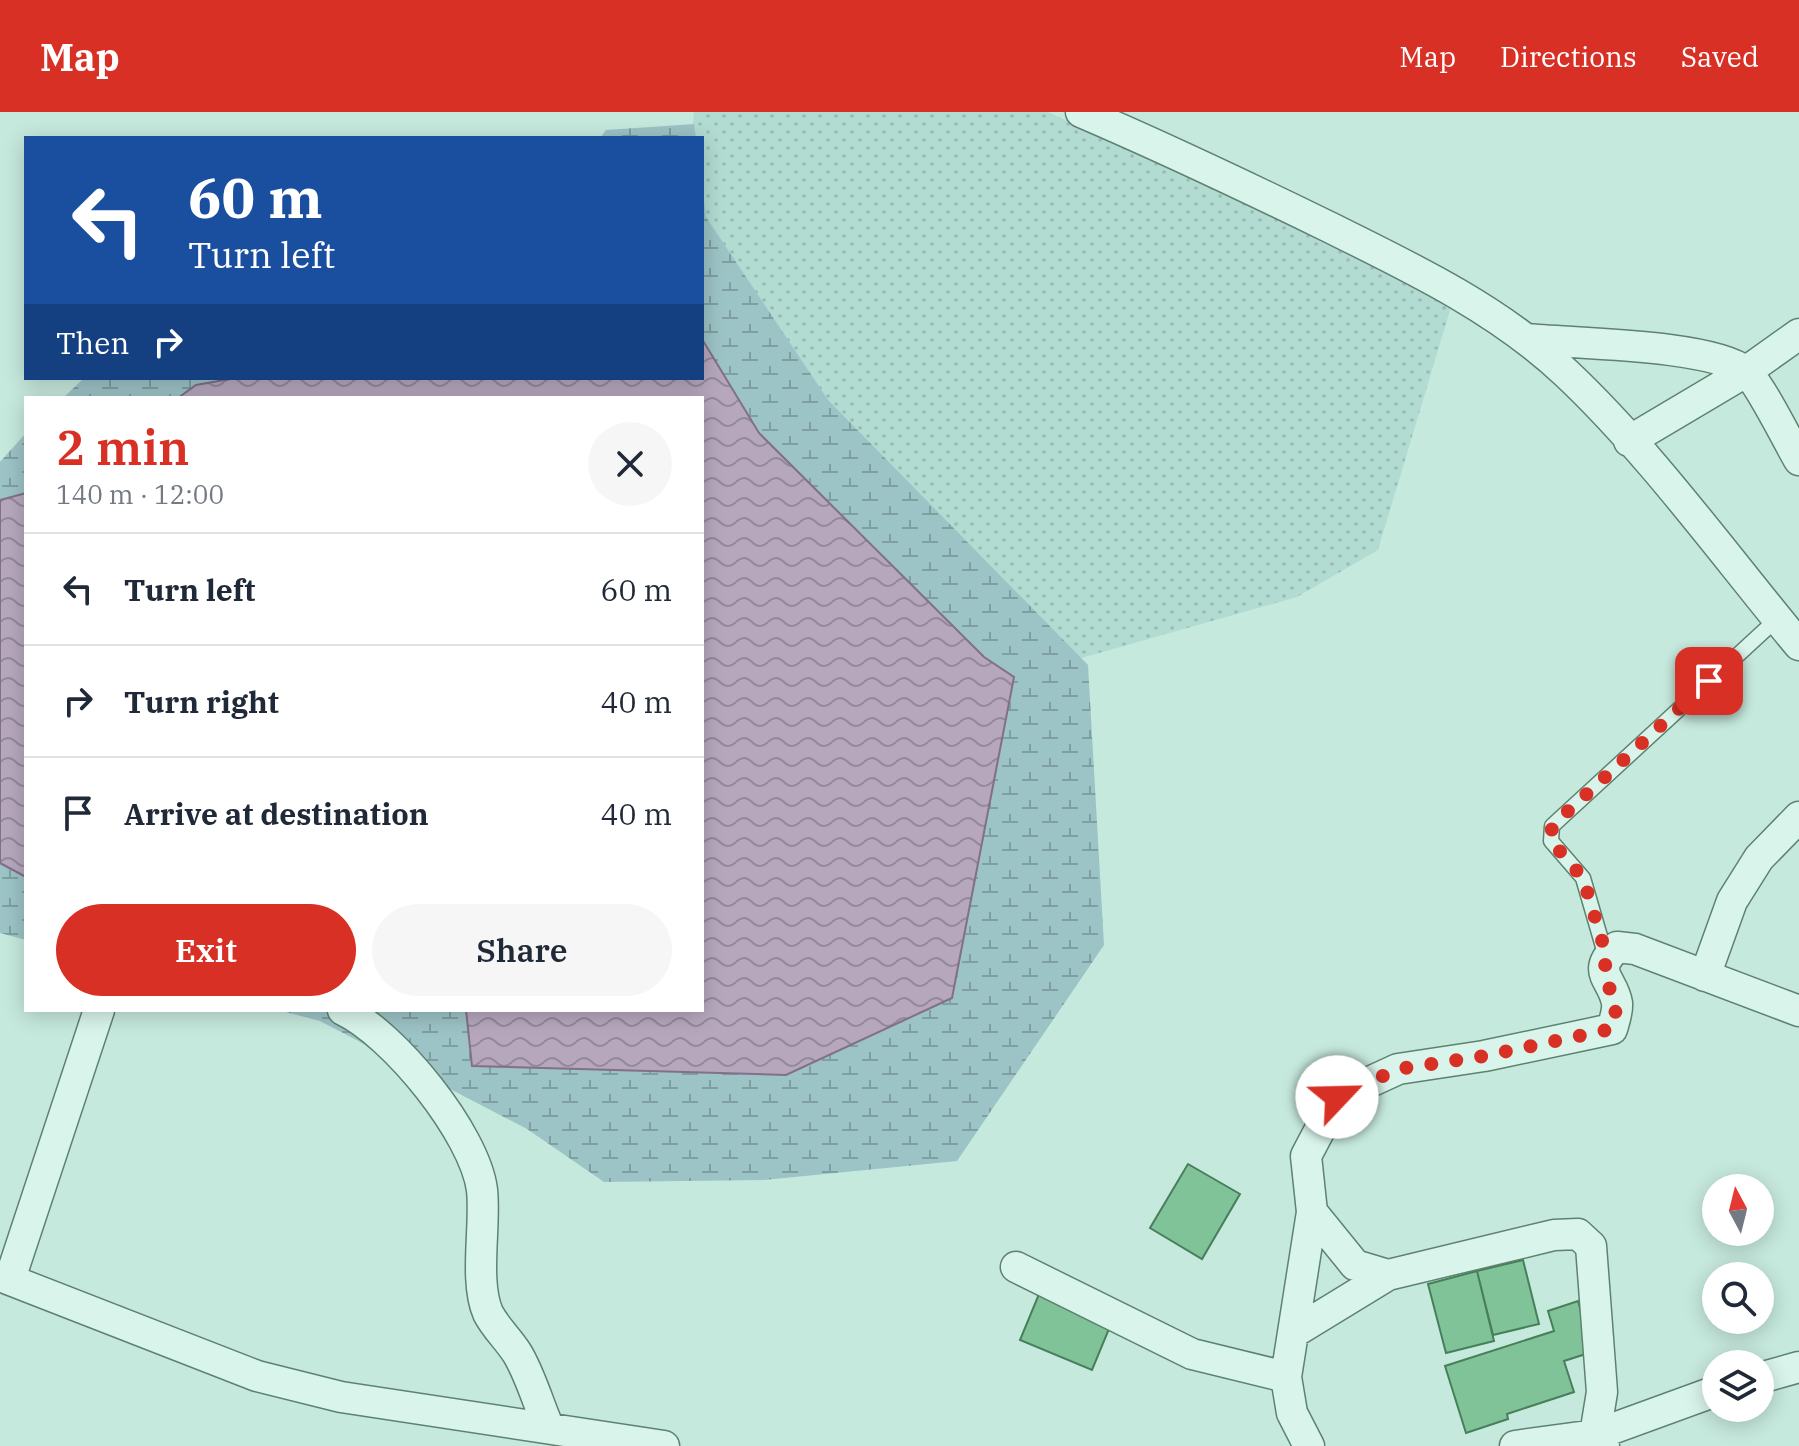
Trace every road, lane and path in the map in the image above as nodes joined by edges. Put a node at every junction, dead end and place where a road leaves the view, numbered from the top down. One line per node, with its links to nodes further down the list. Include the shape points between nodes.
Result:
1 (1081, 112): 3 (street, via 1409,265)
2 (1799, 334): 4 (street)
3 (1526, 339): 5 (street, via 1683,352); 6 (street)
4 (1786, 355): 5 (street)
5 (1747, 371): 6 (street); 7 (street)
6 (1629, 441): 8 (street)
7 (1799, 460)
8 (1777, 619): 9 (street); 11 (lane, via 1552,826 1551,841 1583,878)
9 (1799, 645)
10 (1799, 817): 12 (street, via 1759,858 1732,901)
11 (1607, 957): 12 (street, via 1617,947 1635,949); 16 (street, via 1603,975 1617,1004 1612,1029 1398,1069 1337,1097 1306,1156)
12 (1705, 976): 13 (street)
13 (1799, 1011)
14 (98, 1012): 19 (street)
15 (347, 1012): 25 (street, via 380,1037 463,1133 482,1190 488,1312 518,1355)
16 (1312, 1212): 18 (street, via 1355,1265); 20 (street)
17 (1016, 1267): 23 (street, via 1192,1354)
18 (1388, 1275): 20 (street); 26 (street, via 1554,1235 1578,1234 1591,1246 1602,1392)
19 (5, 1278): 25 (street, via 257,1376 341,1397)
20 (1293, 1333): 23 (street)
21 (1799, 1367): 22 (street)
22 (1774, 1374)
23 (1286, 1377): 28 (street, via 1292,1413)
24 (1702, 1397): 26 (street)
25 (548, 1426): 27 (street)
26 (1599, 1440): 29 (street)
27 (664, 1446)
28 (1309, 1446)
29 (1515, 1446)

